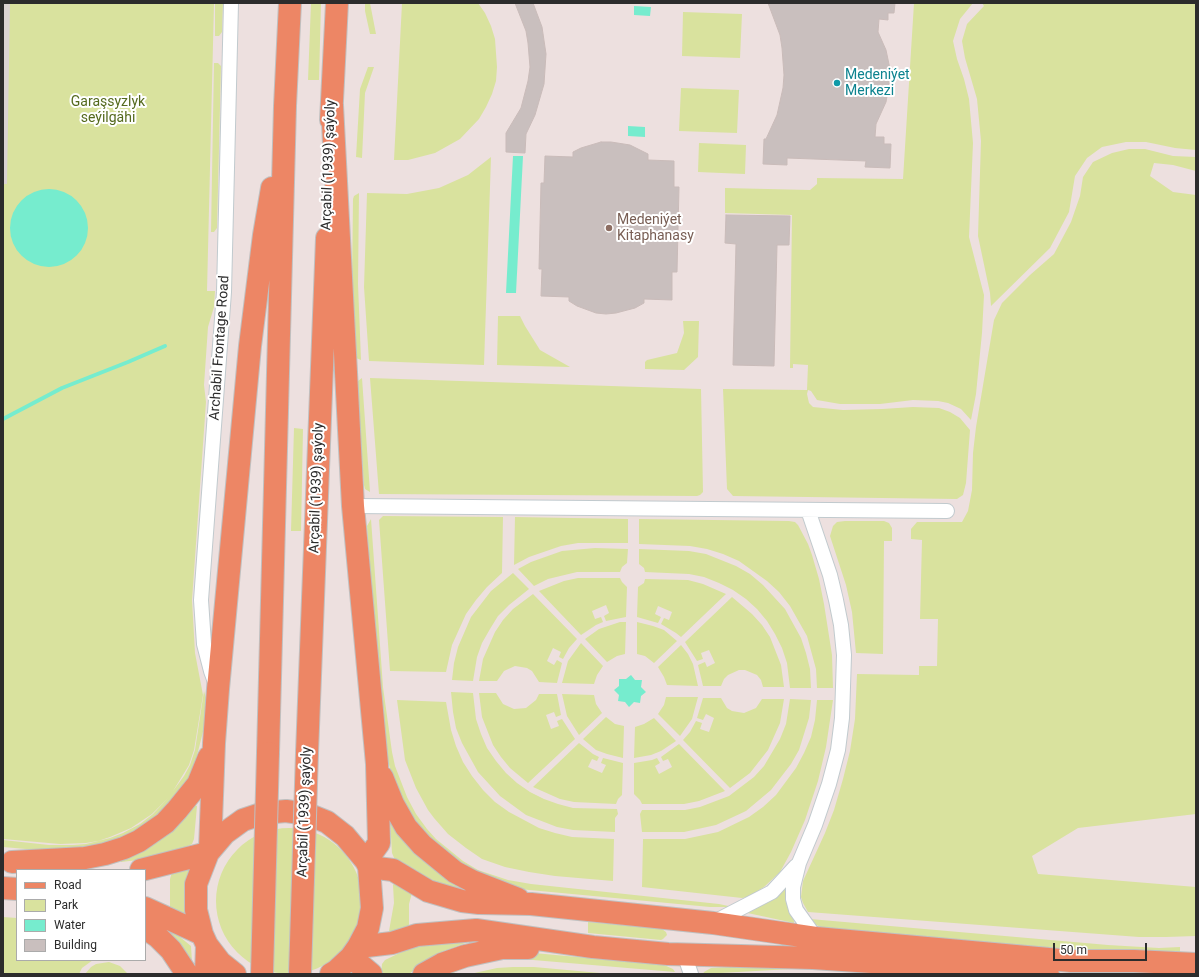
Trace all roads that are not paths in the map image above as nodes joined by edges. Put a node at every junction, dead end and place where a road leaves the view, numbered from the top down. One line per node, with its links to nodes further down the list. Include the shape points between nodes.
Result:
1 (231, 3): 9 (street, Archabil Frontage Road, via 224,292 201,600 204,644)
2 (290, 3): 5 (main road)
3 (337, 3): 4 (main road, Arçabil (1939) şaýoly)
4 (332, 105): 6 (main road); 34 (main road, Arçabil (1939) şaýoly, bridge)
5 (285, 106): 9 (main road, via 264,235 250,346); 33 (main road, bridge)
6 (353, 506): 7 (street); 11 (main road)
7 (808, 510): 8 (street); 14 (street, via 836,600 844,655 844,689 838,750 818,818)
8 (947, 511)
9 (218, 689): 10 (main road)
10 (214, 743): 12 (main road); 13 (main road, via 198,784 165,822 139,841 105,854 84,858)
11 (377, 764): 15 (main road, via 379,843); 20 (main road, via 393,804 406,826 422,845 455,872)
12 (209, 851): 15 (main road, via 225,833 243,820 264,813 286,811 307,814 328,822 345,836); 17 (main road); 25 (main road, via 196,884 196,910)
13 (8, 861): 16 (main road)
14 (799, 863): 22 (street, via 772,892); 24 (street, via 792,887 792,899 796,910)
15 (368, 864): 20 (main road, via 392,870 428,891 462,901); 27 (main road, via 372,908 368,928)
16 (67, 869)
17 (145, 869)
18 (3, 888): 19 (main road)
19 (16, 889)
20 (531, 904): 22 (main road)
21 (146, 909): 25 (main road)
22 (713, 923): 24 (main road)
23 (146, 929): 30 (main road, via 171,950)
24 (816, 938): 29 (main road, via 1071,961)
25 (205, 940): 31 (main road); 32 (main road, via 220,962)
26 (593, 947): 27 (main road, via 476,930 417,935); 28 (main road); 37 (main road, via 502,948 465,956)
27 (355, 952): 35 (main road); 36 (main road)
28 (688, 964): 38 (main road, via 813,958)
29 (1196, 964)
30 (188, 974)
31 (206, 974)
32 (235, 974)
33 (262, 974)
34 (300, 974)
35 (331, 974)
36 (371, 974)
37 (424, 974)
38 (1048, 974)

